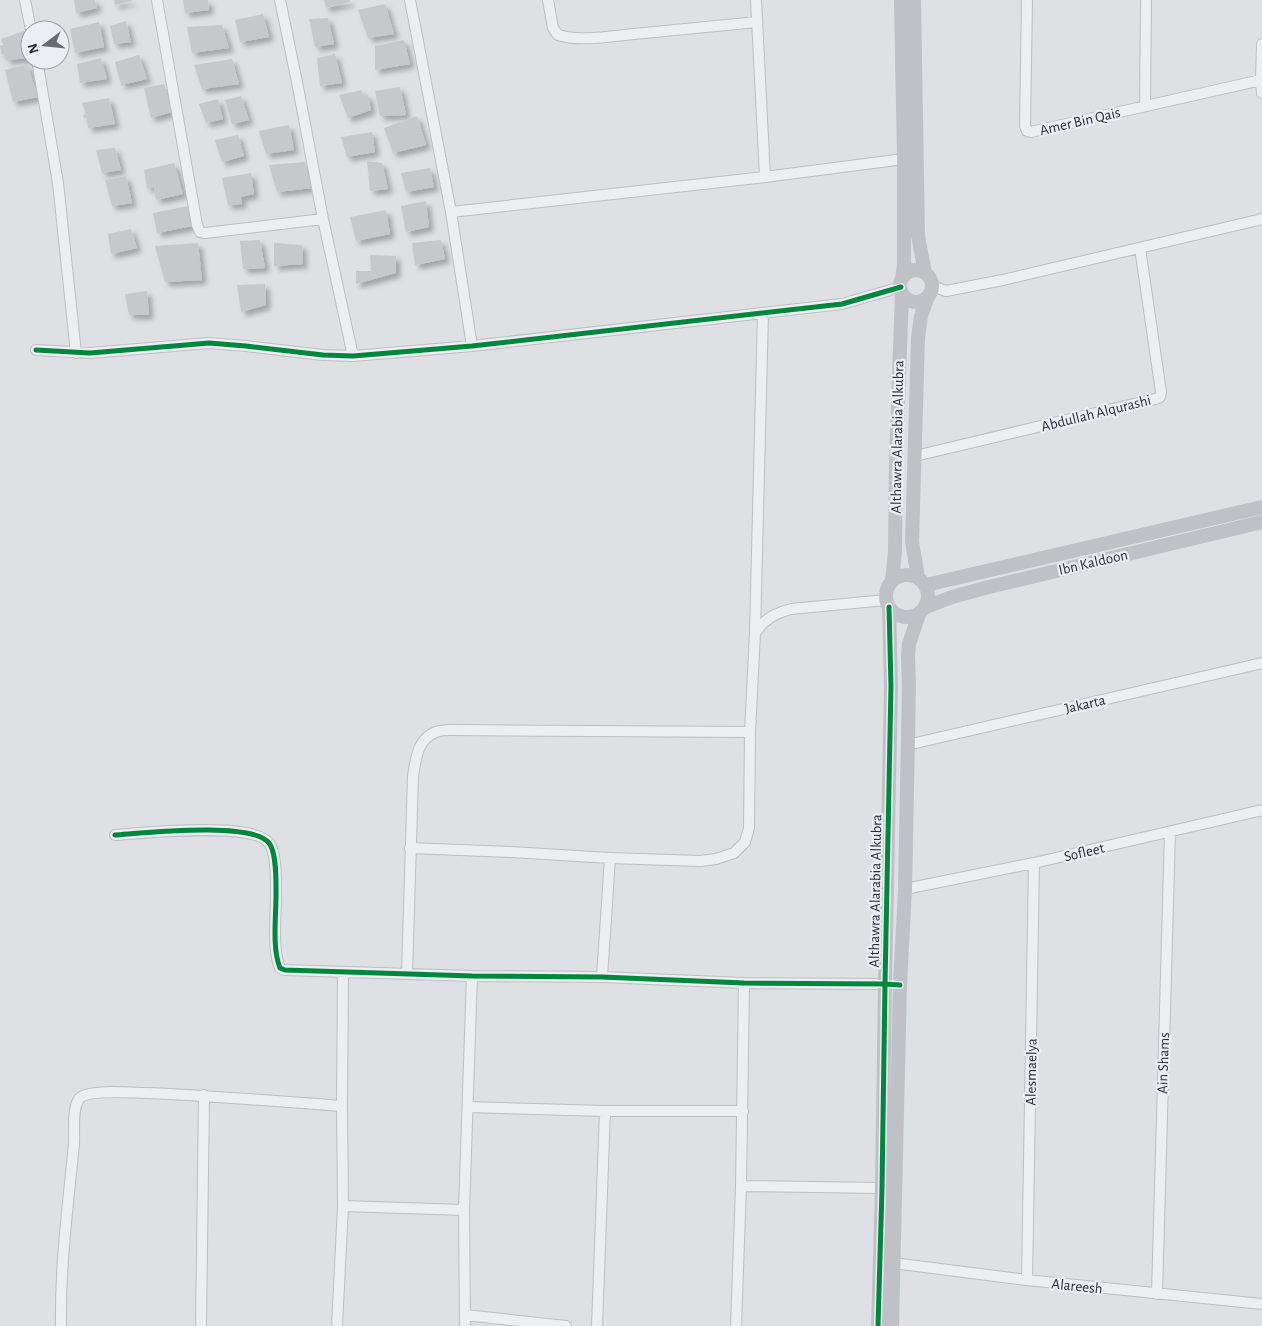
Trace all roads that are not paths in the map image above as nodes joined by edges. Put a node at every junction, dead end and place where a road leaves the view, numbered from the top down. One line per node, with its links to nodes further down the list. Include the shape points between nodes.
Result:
1 (25, 0): 11 (street)
2 (157, 0): 21 (street, via 200,232)
3 (280, 0): 21 (street)
4 (410, 0): 20 (street)
5 (548, 0): 12 (street, via 553,28 558,35 565,37 610,36)
6 (756, 0): 12 (street)
7 (901, 0): 18 (street, Althawra Alarabia Alkubra)
8 (914, 0): 24 (street, via 918,236)
9 (1027, 0): 17 (street, Amer Bin Qais, via 1027,130 1032,132)
10 (1146, 0): 17 (street)
11 (29, 20)
12 (757, 22): 19 (street)
13 (1262, 44): 15 (street)
14 (39, 70): 30 (street, via 58,183)
15 (1261, 80): 16 (street); 17 (street, Amer Bin Qais)
16 (1262, 93)
17 (1146, 106)
18 (904, 159): 19 (street); 25 (street, Althawra Alarabia Alkubra)
19 (765, 177): 20 (street)
20 (452, 212): 28 (street)
21 (323, 219): 31 (street)
22 (1262, 219): 23 (street)
23 (1140, 248): 26 (street, via 1003,280); 32 (street, Abdullah Alqurashi, via 1160,397)
24 (925, 273): 25 (street, via 910,271); 26 (street, via 929,276)
25 (902, 286): 26 (street, via 909,300 914,302 924,299); 27 (street, via 842,304); 35 (street, Althawra Alarabia Alkubra)
26 (930, 291): 32 (street, Althawra Alarabia Alkubra, via 921,316 918,338)
27 (763, 313): 28 (street); 39 (street)
28 (472, 346): 31 (street)
29 (36, 350): 30 (street)
30 (76, 353): 31 (street, via 209,343)
31 (353, 356)
32 (915, 456): 36 (street, Althawra Alarabia Alkubra, via 912,542)
33 (1262, 507): 36 (street, Ibn Kaldoon)
34 (1262, 522): 38 (street, Ibn Kaldoon, via 989,587)
35 (892, 580): 36 (street, via 912,574); 37 (street, via 886,593)
36 (922, 581): 38 (street, via 929,595)
37 (888, 603): 38 (street, via 899,616 913,616); 39 (street, via 791,609 767,619); 41 (street, Althawra Alarabia Alkubra)
38 (923, 610): 42 (street, Althawra Alarabia Alkubra, via 910,644)
39 (755, 633): 43 (street)
40 (1262, 663): 44 (street, Jakarta)
41 (892, 686): 42 (street); 57 (street, Althawra Alarabia Alkubra)
42 (909, 686): 44 (street, Althawra Alarabia Alkubra)
43 (750, 732): 48 (street, via 436,732 426,738 418,749 413,776); 49 (street, via 749,828 745,842 734,853 700,860)
44 (907, 745): 51 (street, Althawra Alarabia Alkubra)
45 (1262, 810): 46 (street, Sofleet)
46 (1170, 832): 50 (street, Sofleet); 70 (street, Ain Shams)
47 (115, 834): 52 (street, via 214,830 238,831 266,839 274,859 276,956 280,968)
48 (410, 848): 49 (street); 53 (street)
49 (610, 858): 55 (street)
50 (1034, 863): 51 (street, Sofleet); 69 (street, Alesmaelya)
51 (905, 889): 58 (street, Althawra Alarabia Alkubra)
52 (343, 973): 53 (street); 60 (street)
53 (407, 974): 54 (street)
54 (472, 976): 55 (street); 61 (street)
55 (602, 977): 56 (street)
56 (744, 983): 57 (street); 63 (street)
57 (885, 984): 58 (street); 65 (street, Althawra Alarabia Alkubra)
58 (900, 985): 68 (street, Althawra Alarabia Alkubra)
59 (204, 1095): 60 (street); 73 (street, via 106,1092 81,1097 75,1105 63,1254); 74 (street)
60 (342, 1106): 66 (street)
61 (468, 1107): 62 (street); 67 (street)
62 (605, 1111): 63 (street); 78 (street)
63 (743, 1111): 64 (street)
64 (741, 1186): 65 (street); 79 (street)
65 (882, 1188): 80 (street, Althawra Alarabia Alkubra)
66 (343, 1206): 67 (street); 75 (street)
67 (464, 1210): 72 (street)
68 (893, 1263): 69 (street, Alareesh); 81 (street, Althawra Alarabia Alkubra)
69 (1027, 1280): 70 (street, Alareesh)
70 (1157, 1294): 71 (street, Alareesh)
71 (1262, 1304)
72 (465, 1315): 76 (street); 77 (street)
73 (61, 1326)
74 (201, 1326)
75 (337, 1326)
76 (465, 1326)
77 (566, 1326)
78 (597, 1326)
79 (736, 1326)
80 (878, 1326)
81 (892, 1326)

